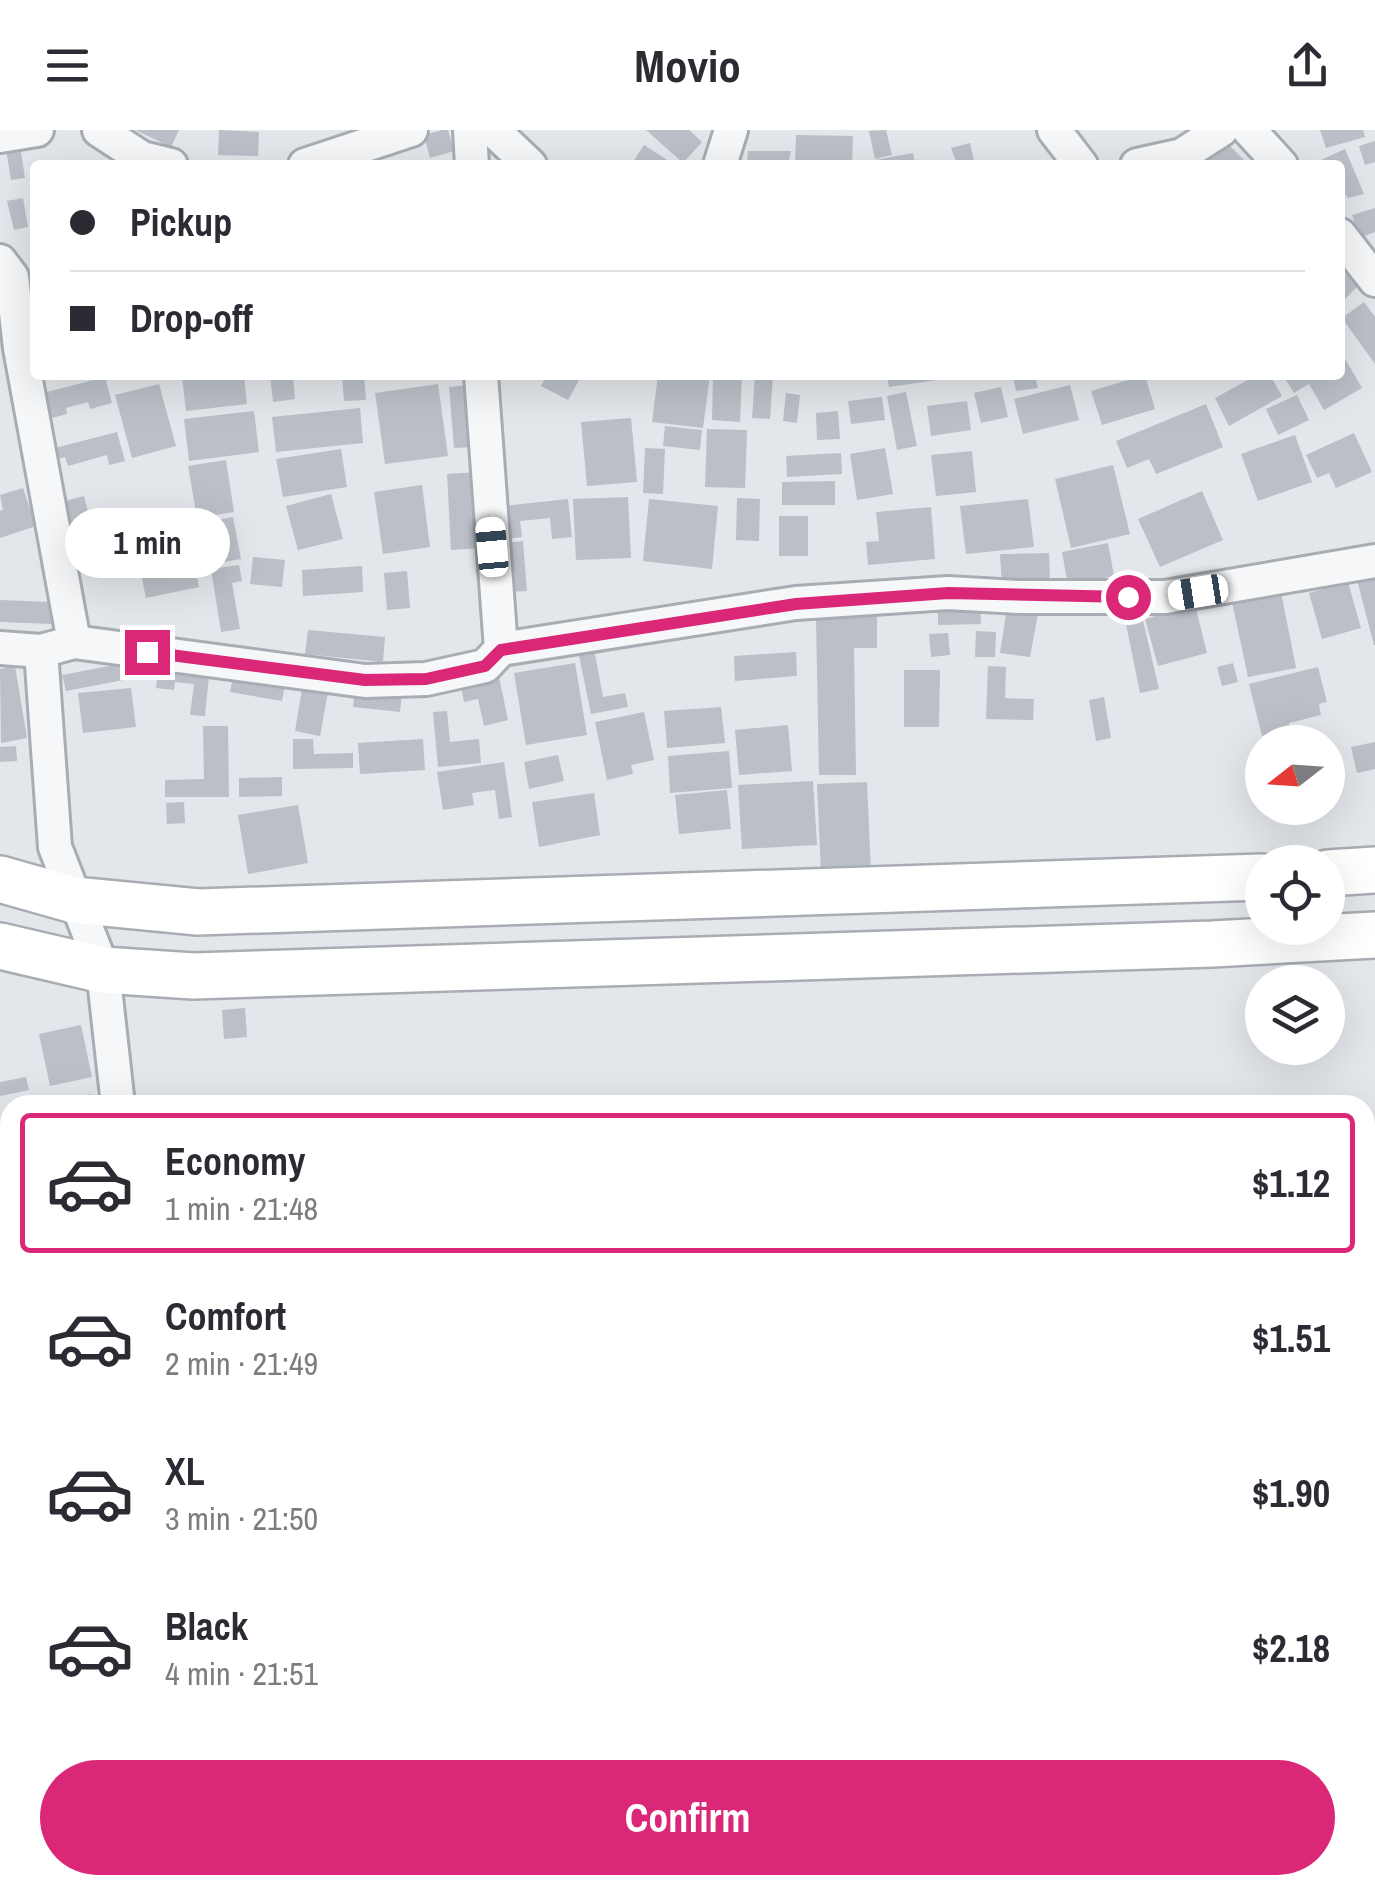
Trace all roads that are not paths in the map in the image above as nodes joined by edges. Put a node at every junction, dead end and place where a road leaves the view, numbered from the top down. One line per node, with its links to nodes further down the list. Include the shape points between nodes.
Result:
1 (37, 130): 10 (street)
2 (99, 130): 11 (street)
3 (411, 130): 12 (street)
4 (470, 130): 13 (street)
5 (493, 130): 14 (street)
6 (732, 130): 15 (street)
7 (1054, 130): 16 (street)
8 (1221, 130): 17 (street, via 1182,155)
9 (1249, 130): 18 (street)
10 (0, 136)
11 (151, 160)
12 (320, 160)
13 (472, 160)
14 (525, 160)
15 (722, 160)
16 (1077, 160)
17 (1160, 160)
18 (1276, 160)
19 (1345, 241): 21 (street)
20 (0, 261): 24 (street, via 12,276)
21 (1375, 280)
22 (481, 380): 26 (street)
23 (1375, 561): 26 (street, via 1164,597 948,593 796,604)
24 (74, 642): 26 (street, via 365,680 426,679 485,666); 27 (street)
25 (0, 648): 27 (street)
26 (501, 650)
27 (41, 652): 32 (street, via 56,846)
28 (1375, 870): 29 (main road)
29 (1345, 872)
30 (1245, 878): 32 (main road, via 198,912)
31 (0, 880): 32 (main road)
32 (74, 900): 35 (street)
33 (1375, 934): 35 (main road, via 213,976)
34 (0, 946): 35 (main road)
35 (103, 970): 36 (street)
36 (117, 1095)

